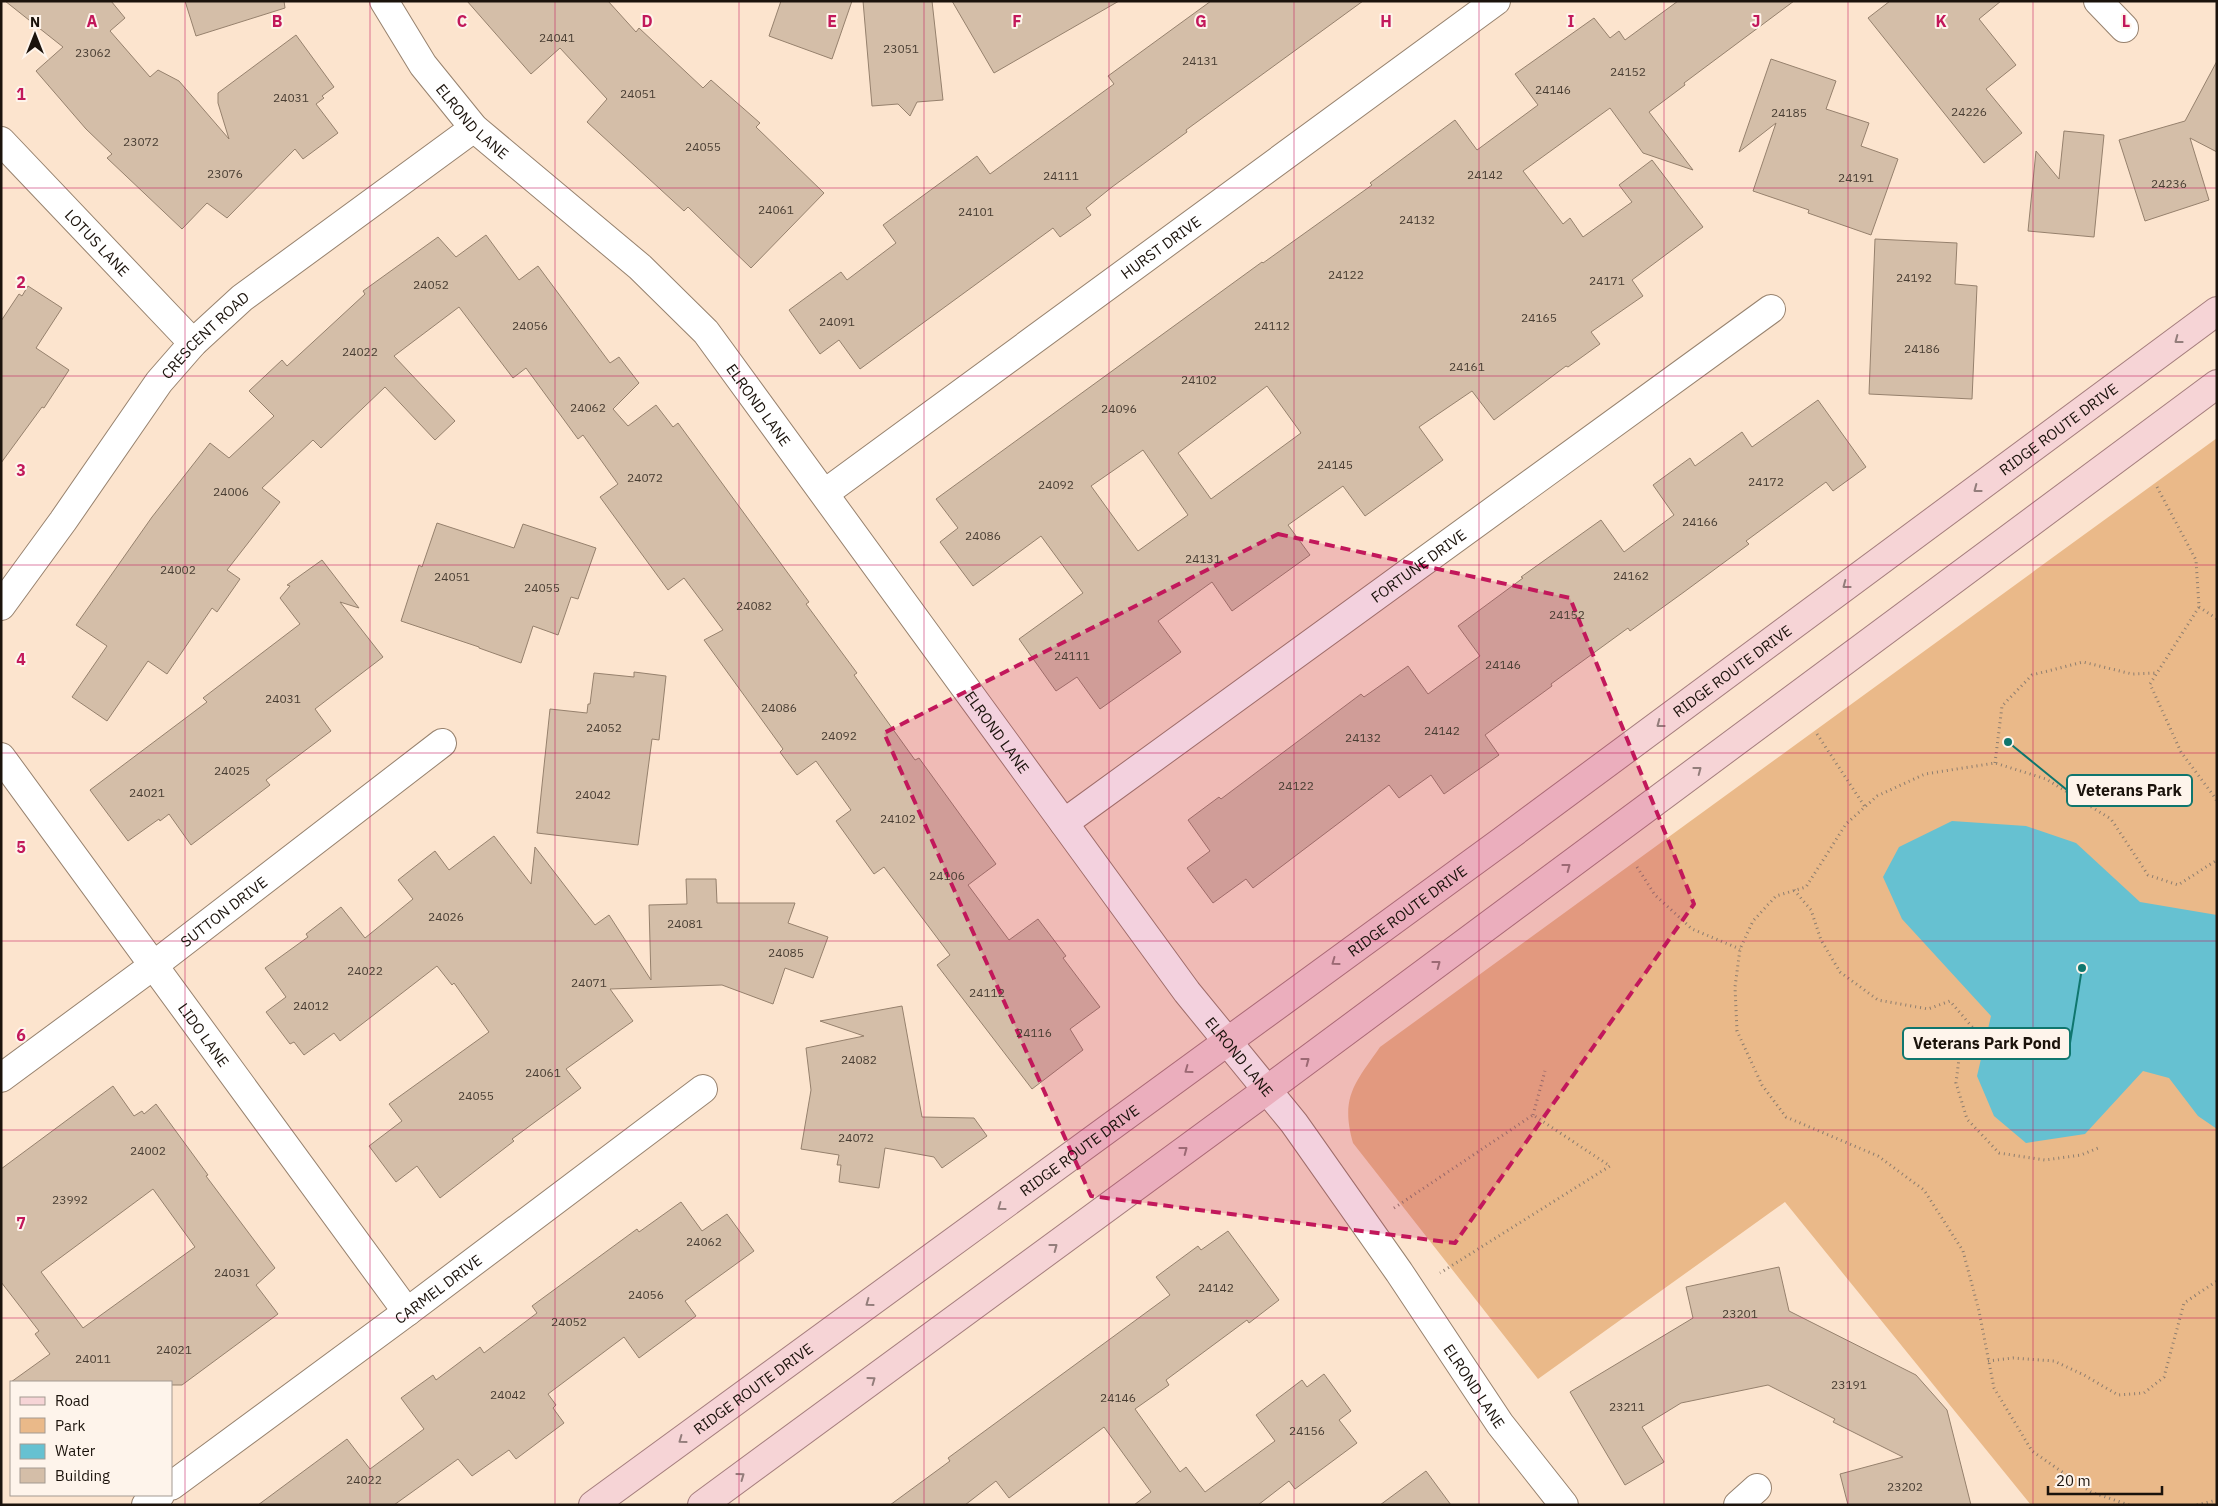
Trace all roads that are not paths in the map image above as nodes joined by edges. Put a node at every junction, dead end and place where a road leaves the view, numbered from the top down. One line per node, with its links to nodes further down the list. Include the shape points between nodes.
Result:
1 (384, 1): 5 (street, ELROND LANE, via 423,65)
2 (1496, 1): 11 (street, HURST DRIVE)
3 (2098, 1): 4 (street)
4 (2124, 28)
5 (474, 128): 9 (street, CRESCENT ROAD, via 242,298); 11 (street, ELROND LANE, via 640,267 706,332)
6 (1, 141): 9 (street, LOTUS LANE)
7 (1771, 309): 15 (street, FORTUNE DRIVE)
8 (2217, 311): 17 (main road, RIDGE ROUTE DRIVE, one-way to 17)
9 (193, 344): 12 (street, CRESCENT ROAD, via 159,382)
10 (2217, 384): 20 (main road, one-way to 10)
11 (825, 493): 15 (street, ELROND LANE)
12 (1, 606)
13 (442, 743): 16 (street, SUTTON DRIVE)
14 (1, 757): 16 (street, LIDO LANE)
15 (1064, 823): 17 (street, ELROND LANE, via 1187,992)
16 (154, 965): 18 (street, SUTTON DRIVE); 21 (street, LIDO LANE)
17 (1228, 1041): 20 (street, ELROND LANE); 25 (main road, RIDGE ROUTE DRIVE, one-way to 25)
18 (1, 1078)
19 (704, 1089): 21 (street, CARMEL DRIVE)
20 (1267, 1090): 26 (main road, one-way to 20); 27 (street, ELROND LANE, via 1399,1272 1500,1424)
21 (407, 1312): 22 (street, CARMEL DRIVE)
22 (172, 1485)
23 (159, 1496): 24 (street)
24 (146, 1505)
25 (593, 1505)
26 (702, 1505)
27 (1564, 1505)

